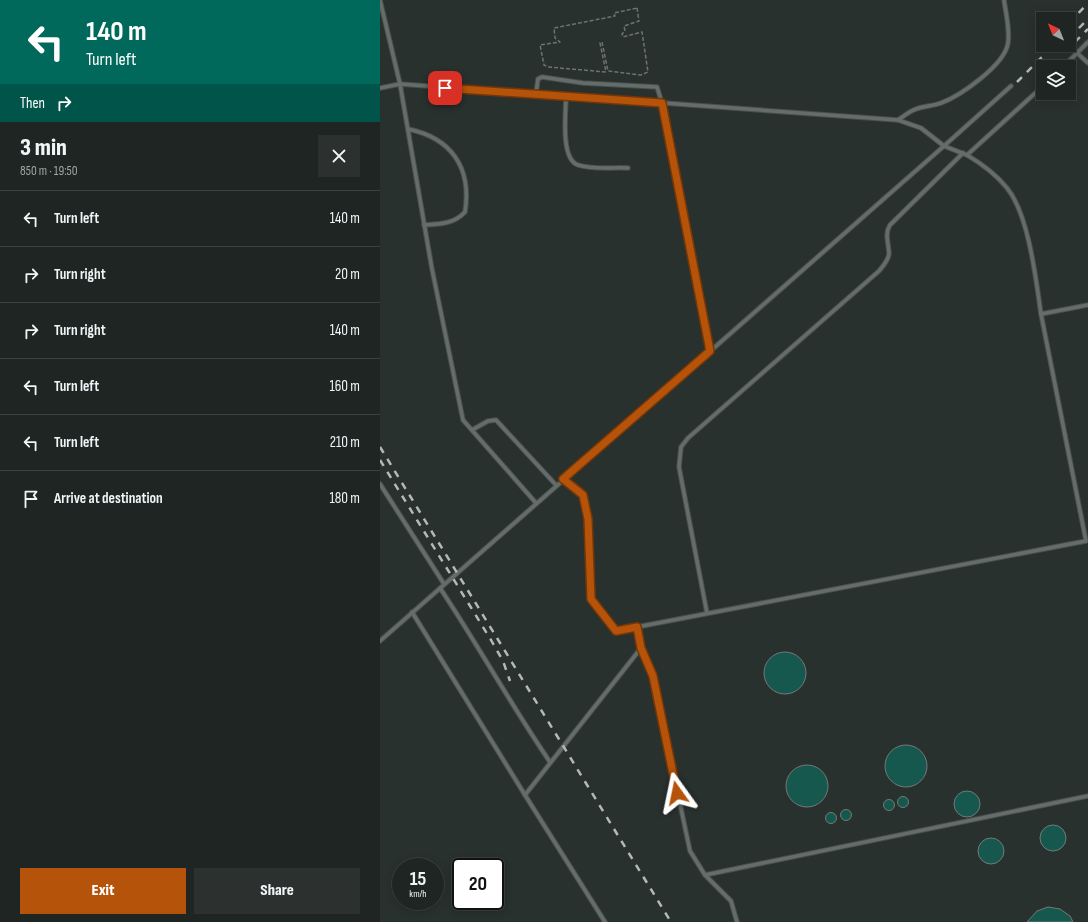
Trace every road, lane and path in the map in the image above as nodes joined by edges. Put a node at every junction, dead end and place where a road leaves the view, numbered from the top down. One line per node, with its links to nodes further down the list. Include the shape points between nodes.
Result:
1 (380, 0): 8 (lane)
2 (1004, 0): 15 (lane, via 1008,44 995,65 963,92 940,103 916,109)
3 (642, 32): 3 (path, via 648,72 641,75 608,71 602,42 600,43 606,72 544,65 540,45 560,42 555,38 554,28 615,16 614,13 637,8 639,21 624,26 625,31 622,34 623,37)
4 (1088, 42): 5 (lane)
5 (1077, 53): 6 (lane); 7 (lane)
6 (1070, 60)
7 (1088, 63)
8 (400, 84): 10 (lane); 12 (lane); 16 (lane)
9 (1011, 86): 17 (lane)
10 (380, 88)
11 (1036, 92): 18 (lane)
12 (536, 94): 13 (lane); 14 (lane, via 539,78 583,83 657,86)
13 (566, 96): 14 (lane); 19 (lane, via 566,146 569,158 577,165)
14 (662, 103): 15 (lane); 23 (lane)
15 (898, 120): 17 (lane, via 920,128)
16 (408, 129): 20 (lane); 20 (lane, via 422,132 453,152 459,162 466,186 465,212 460,218 440,224)
17 (944, 146): 18 (lane); 23 (lane)
18 (965, 154): 22 (lane, via 989,168 1008,189 1022,218); 33 (lane, via 890,225 886,235 887,260 880,272 688,438 681,447 679,467)
19 (628, 168)
20 (424, 225): 24 (lane, via 463,420)
21 (1088, 305): 22 (lane)
22 (1042, 314): 29 (lane)
23 (710, 351): 25 (lane)
24 (472, 430): 27 (lane, via 488,421 496,420); 28 (lane)
25 (563, 479): 27 (lane); 34 (lane, via 583,495 588,519 591,599 616,631)
26 (380, 484): 30 (lane)
27 (556, 485): 28 (lane)
28 (536, 503): 30 (lane)
29 (1087, 541): 33 (lane)
30 (444, 584): 31 (lane)
31 (440, 588): 32 (lane); 37 (lane)
32 (412, 612): 35 (lane); 38 (lane)
33 (707, 613): 34 (lane)
34 (637, 627): 36 (lane)
35 (380, 641)
36 (641, 648): 37 (lane); 40 (lane, via 653,676 690,851)
37 (550, 762): 38 (lane)
38 (525, 795): 41 (lane)
39 (1088, 796): 40 (lane)
40 (705, 875): 42 (lane, via 731,901)
41 (605, 922)
42 (736, 922)

